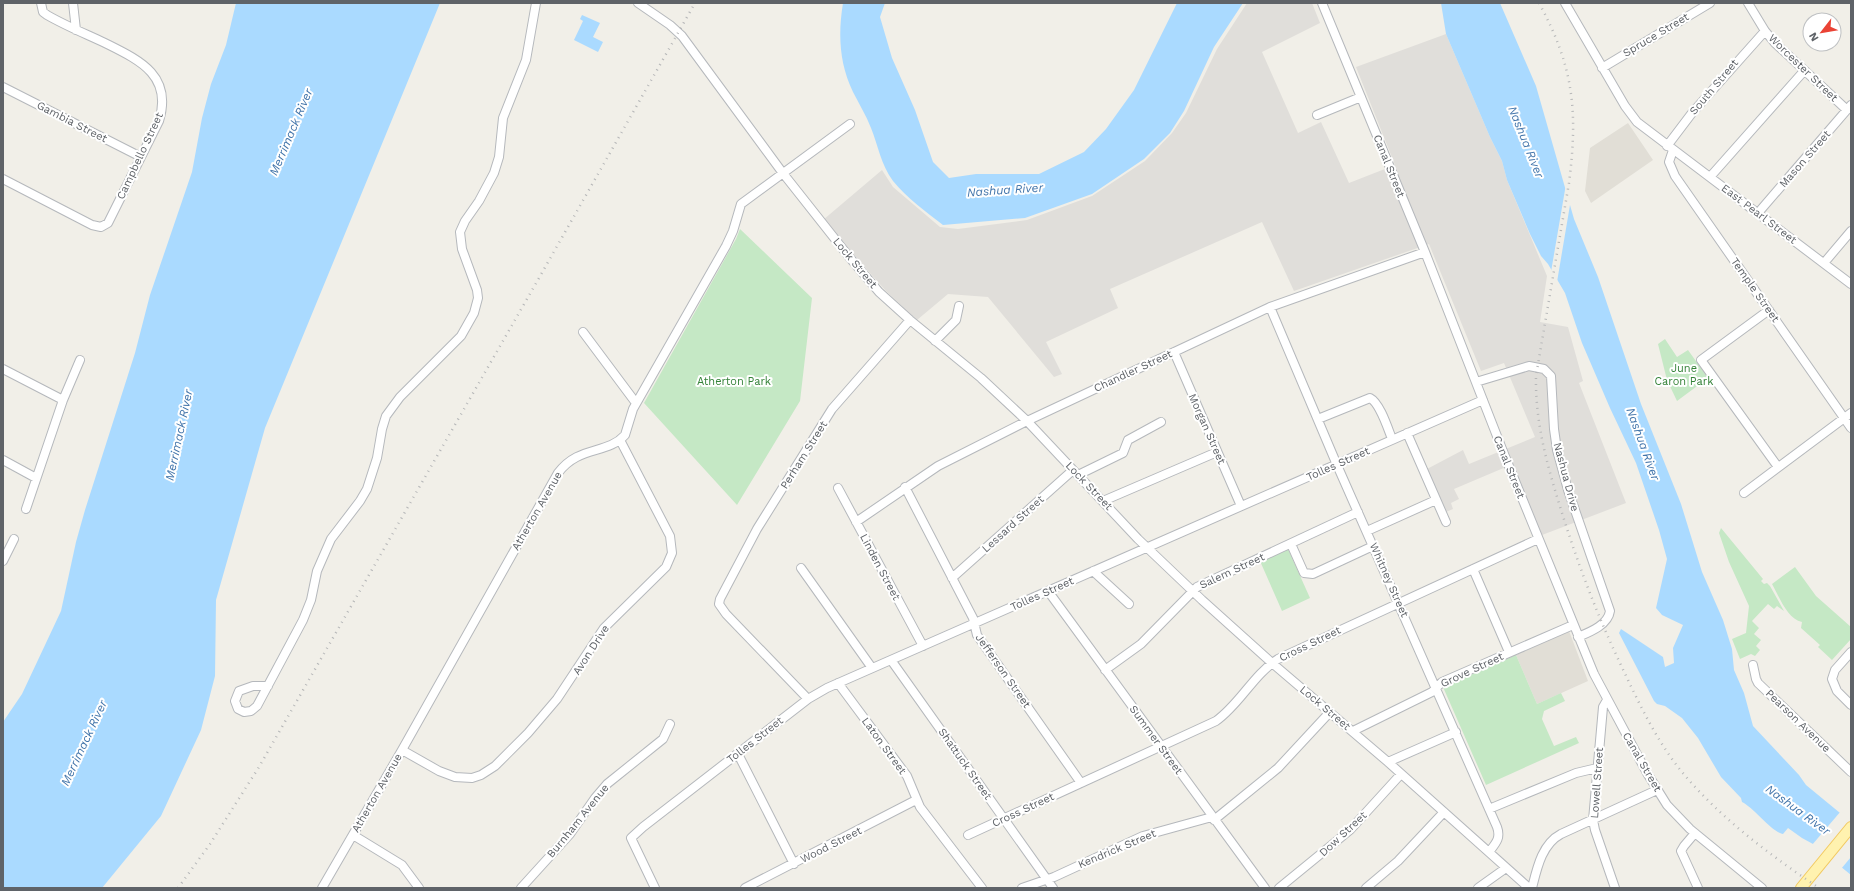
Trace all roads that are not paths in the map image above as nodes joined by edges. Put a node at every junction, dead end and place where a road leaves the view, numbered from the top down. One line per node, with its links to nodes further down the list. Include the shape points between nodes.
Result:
1 (41, 3): 9 (street, Campbello Street, via 43,12)
2 (74, 3): 9 (street)
3 (536, 3): 92 (street, via 526,60 503,118 494,173 460,232 462,249 477,290 478,298 474,313 461,336 400,397 386,416 378,458 367,489 328,543 303,620)
4 (638, 3): 20 (street, Lock Street, via 682,36)
5 (1322, 3): 14 (street, Canal Street)
6 (1565, 3): 11 (street)
7 (1710, 3): 11 (street, Spruce Street)
8 (1748, 3): 10 (street, Worcester Street)
9 (76, 30): 19 (street, Campbello Street, via 144,64 157,80 163,98 162,110)
10 (1765, 30): 12 (street, Worcester Street, via 1781,50); 18 (street, South Street, via 1692,113)
11 (1602, 68): 18 (street, via 1633,117 1643,128)
12 (1804, 71): 15 (street, Worcester Street); 21 (street)
13 (3, 87): 19 (street, Gambia Street)
14 (1361, 97): 16 (street); 25 (street, Canal Street)
15 (1849, 107): 23 (street, Mason Street)
16 (1317, 115)
17 (850, 124): 20 (street)
18 (1670, 148): 21 (street, East Pearl Street); 30 (street, Temple Street, via 1669,160 1672,171)
19 (141, 157): 22 (street, Campbello Street, via 108,223 101,227 92,225)
20 (782, 172): 31 (street, Lock Street, via 850,258 880,292); 40 (street, via 739,207 726,246)
21 (1710, 177): 23 (street, East Pearl Street)
22 (3, 179)
23 (1758, 213): 26 (street, East Pearl Street)
24 (1851, 231): 26 (street)
25 (1425, 252): 29 (street, Chandler Street); 37 (street, Canal Street)
26 (1824, 263): 27 (street, East Pearl Street)
27 (1851, 284)
28 (959, 306): 33 (street, via 956,320)
29 (1270, 307): 34 (street, Chandler Street); 42 (street, Whitney Street)
30 (1769, 310): 41 (street, Temple Street); 52 (street, via 1701,360)
31 (910, 320): 33 (street, Lock Street); 94 (street, Perham Street, via 832,409 757,529 723,591 719,604)
32 (584, 332): 40 (street)
33 (935, 341): 43 (street, Lock Street, via 981,378)
34 (1174, 352): 43 (street, Chandler Street); 49 (street, Morgan Street)
35 (80, 360): 38 (street)
36 (3, 369): 38 (street)
37 (1476, 382): 39 (street, Canal Street); 82 (street, Nashua Drive, via 1528,366 1544,369 1551,376 1557,450 1568,490 1610,611 1602,624)
38 (63, 400): 54 (street)
39 (1483, 400): 46 (street, Tolles Street); 67 (street, Canal Street)
40 (636, 403): 48 (street, via 627,431)
41 (1848, 416): 45 (street, Temple Street); 52 (street)
42 (1318, 419): 47 (street, via 1370,398 1378,407); 51 (street, Whitney Street)
43 (1027, 421): 53 (street, Lock Street); 55 (street, Chandler Street, via 938,466)
44 (1161, 422): 53 (street, Lessard Street, via 1128,440 1123,453)
45 (1851, 428)
46 (1407, 433): 47 (street, Tolles Street); 58 (street)
47 (1392, 439): 51 (street, Tolles Street)
48 (620, 440): 102 (street, Atherton Avenue, via 576,456 558,473); 102 (street, Avon Drive, via 670,536 673,548 666,567 604,628 557,699 495,766 472,778 455,778)
49 (1217, 452): 59 (street); 60 (street, Morgan Street)
50 (3, 460): 54 (street)
51 (1337, 465): 60 (street, Tolles Street); 62 (street, Whitney Street)
52 (1778, 467): 57 (street)
53 (1076, 472): 59 (street, Lock Street); 75 (street, Lessard Street)
54 (36, 478): 61 (street)
55 (905, 487): 63 (street, Chandler Street); 75 (street, Jefferson Street)
56 (838, 488): 63 (street, Linden Street)
57 (1744, 493)
58 (1436, 500): 64 (street); 65 (street)
59 (1103, 501): 70 (street, Lock Street)
60 (1241, 506): 70 (street, Tolles Street)
61 (26, 509)
62 (1358, 512): 65 (street, Whitney Street); 68 (street, Salem Street)
63 (856, 522): 83 (street, Linden Street)
64 (1446, 522)
65 (1366, 531): 69 (street, Whitney Street)
66 (14, 539): 71 (street)
67 (1538, 539): 73 (street, Cross Street); 81 (street, Canal Street)
68 (1291, 544): 69 (street, via 1304,573 1313,574); 76 (street, Salem Street)
69 (1373, 546): 78 (street, Whitney Street)
70 (1147, 548): 74 (street, Tolles Street); 76 (street, Lock Street)
71 (3, 561)
72 (801, 568): 89 (street)
73 (1473, 569): 78 (street, Cross Street); 84 (street)
74 (1093, 571): 77 (street, Tolles Street); 79 (street)
75 (952, 578): 80 (street, Jefferson Street)
76 (1192, 590): 87 (street, Lock Street); 90 (street, Salem Street, via 1141,644)
77 (1048, 591): 80 (street, Tolles Street); 90 (street, Summer Street)
78 (1399, 602): 87 (street, Cross Street); 93 (street, Whitney Street)
79 (1129, 604)
80 (974, 624): 83 (street, Tolles Street); 108 (street, Jefferson Street, via 977,635)
81 (1573, 625): 82 (street, Canal Street); 84 (street, Grove Street)
82 (1578, 637): 95 (street, Canal Street)
83 (923, 646): 86 (street, Tolles Street)
84 (1509, 652): 93 (street, Grove Street)
85 (1851, 652): 96 (street, via 1834,672 1832,681 1837,692)
86 (891, 660): 89 (street, Tolles Street); 114 (street, Shattuck Street)
87 (1272, 663): 97 (street, Lock Street); 101 (street, Cross Street, via 1223,716)
88 (1753, 665): 106 (street, Pearson Avenue, via 1758,683)
89 (872, 668): 91 (street, Tolles Street)
90 (1105, 670): 101 (street, Summer Street)
91 (838, 683): 94 (street, Tolles Street); 110 (street, Laton Street, via 906,776)
92 (268, 686)
93 (1436, 687): 99 (street, Grove Street, via 1432,692); 100 (street, Whitney Street)
94 (808, 699): 103 (street, Tolles Street)
95 (1607, 700): 105 (street, Lowell Street, via 1603,705); 109 (street, Canal Street)
96 (1851, 705)
97 (1330, 712): 99 (street, Lock Street); 113 (street, Kendrick Street, via 1278,768)
98 (670, 724): 126 (street, Burnham Avenue, via 663,739 607,784 570,834)
99 (1353, 731): 104 (street, Lock Street)
100 (1456, 732): 104 (street); 111 (street, Whitney Street)
101 (1160, 747): 108 (street, Cross Street); 113 (street, Summer Street)
102 (402, 750): 118 (street, Atherton Avenue)
103 (738, 754): 121 (street); 127 (street, Tolles Street, via 643,826 631,838)
104 (1388, 762): 107 (street, Lock Street)
105 (1597, 768): 111 (street, via 1576,773); 115 (street, Lowell Street)
106 (1851, 772)
107 (1401, 774): 112 (street, Lock Street); 133 (street, Dow Street, via 1350,830)
108 (1081, 783): 114 (street, Cross Street)
109 (1657, 790): 115 (street); 117 (street, Canal Street, via 1674,813)
110 (916, 800): 121 (street, Wood Street); 129 (street, Laton Street)
111 (1489, 808): 120 (street, Whitney Street, via 1500,835)
112 (1444, 812): 120 (street, Lock Street); 134 (street, via 1390,869)
113 (1213, 818): 123 (street, Kendrick Street, via 1143,836); 132 (street, Summer Street)
114 (1004, 819): 119 (street, Cross Street); 123 (street, Shattuck Street)
115 (1593, 820): 136 (street, via 1561,834 1550,842); 137 (street, Lowell Street)
116 (1851, 827): 140 (main road)
117 (1695, 833): 138 (street, via 1681,851); 139 (street, Canal Street)
118 (353, 835): 124 (street, Atherton Avenue); 125 (street, via 402,865)
119 (968, 835)
120 (1489, 852): 122 (street, Lock Street)
121 (794, 864): 128 (street, Wood Street)
122 (1506, 868): 135 (street); 136 (street, Lock Street)
123 (1047, 879): 130 (street, Kendrick Street); 131 (street, Shattuck Street)
124 (322, 888)
125 (419, 888)
126 (521, 888)
127 (655, 888)
128 (744, 888)
129 (982, 888)
130 (1022, 888)
131 (1053, 888)
132 (1265, 888)
133 (1279, 888)
134 (1366, 888)
135 (1478, 888)
136 (1530, 888)
137 (1615, 888)
138 (1698, 888)
139 (1762, 888)
140 (1801, 888)

